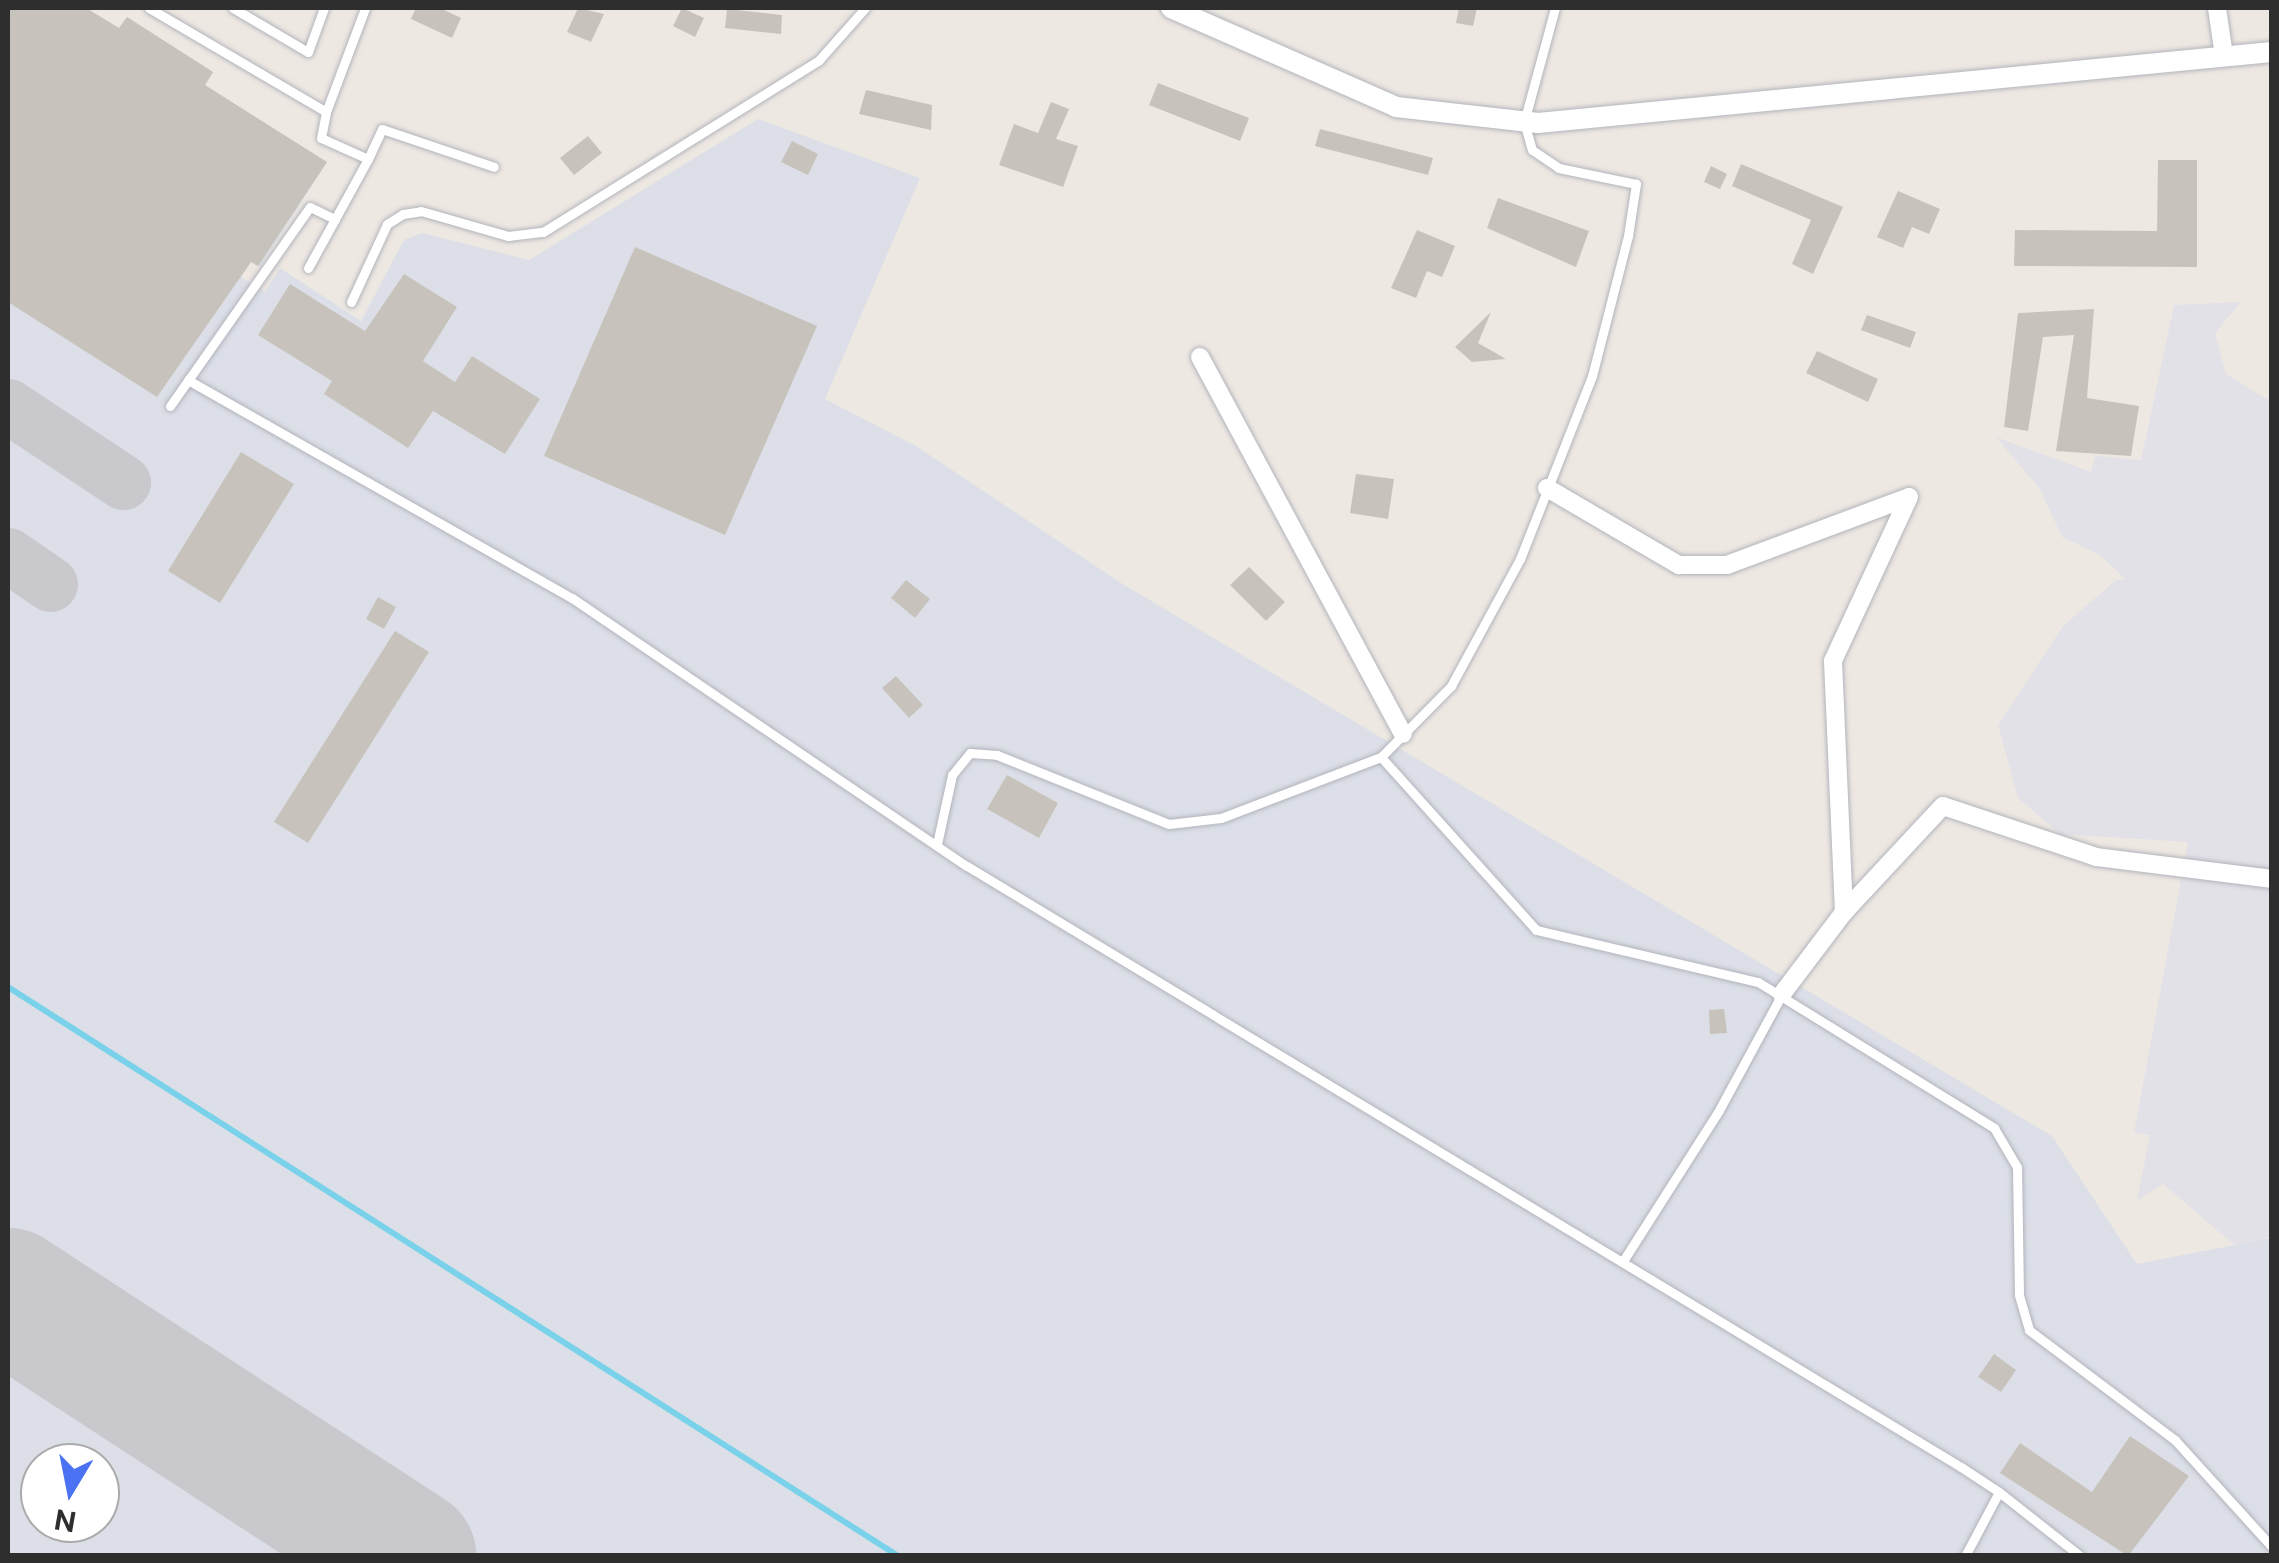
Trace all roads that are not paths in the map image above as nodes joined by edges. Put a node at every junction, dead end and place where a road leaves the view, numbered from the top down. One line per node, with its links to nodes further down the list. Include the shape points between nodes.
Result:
1 (149, 8): 11 (lane)
2 (233, 8): 3 (lane, via 308,52)
3 (324, 8)
4 (365, 8): 11 (lane)
5 (865, 8): 17 (lane, via 819,60 542,232 508,236 422,211 403,214 387,224)
6 (1171, 8): 12 (street, via 1396,107)
7 (1555, 8): 12 (lane)
8 (2217, 8): 10 (street)
9 (2272, 52): 10 (street)
10 (2224, 56): 12 (street)
11 (326, 112): 13 (lane, via 322,138)
12 (1524, 122): 21 (lane, via 1532,150 1544,162 1636,184 1592,376)
13 (368, 160): 14 (lane, via 382,128); 15 (lane)
14 (494, 167)
15 (335, 219): 16 (lane); 19 (lane, via 310,207)
16 (308, 268)
17 (351, 302)
18 (1200, 356): 22 (street)
19 (188, 380): 20 (lane); 24 (lane, via 572,598)
20 (170, 406)
21 (1547, 488): 22 (lane, via 1520,559 1451,686); 26 (street, via 1679,564 1727,565 1909,497 1833,661)
22 (1404, 734): 23 (lane)
23 (1381, 756): 24 (lane, via 1221,818 1170,824 997,755 970,754 952,776); 27 (lane, via 1536,930 1732,974)
24 (937, 844): 28 (lane)
25 (2272, 879): 26 (street, via 2096,857 1943,806)
26 (1844, 912): 27 (street)
27 (1782, 994): 28 (lane, via 1718,1112); 30 (lane, via 2004,1138 2017,1167 2019,1295 2029,1330 2175,1440)
28 (1623, 1262): 29 (lane)
29 (1999, 1492): 31 (lane); 32 (lane)
30 (2272, 1547)
31 (1965, 1556)
32 (2080, 1556)

